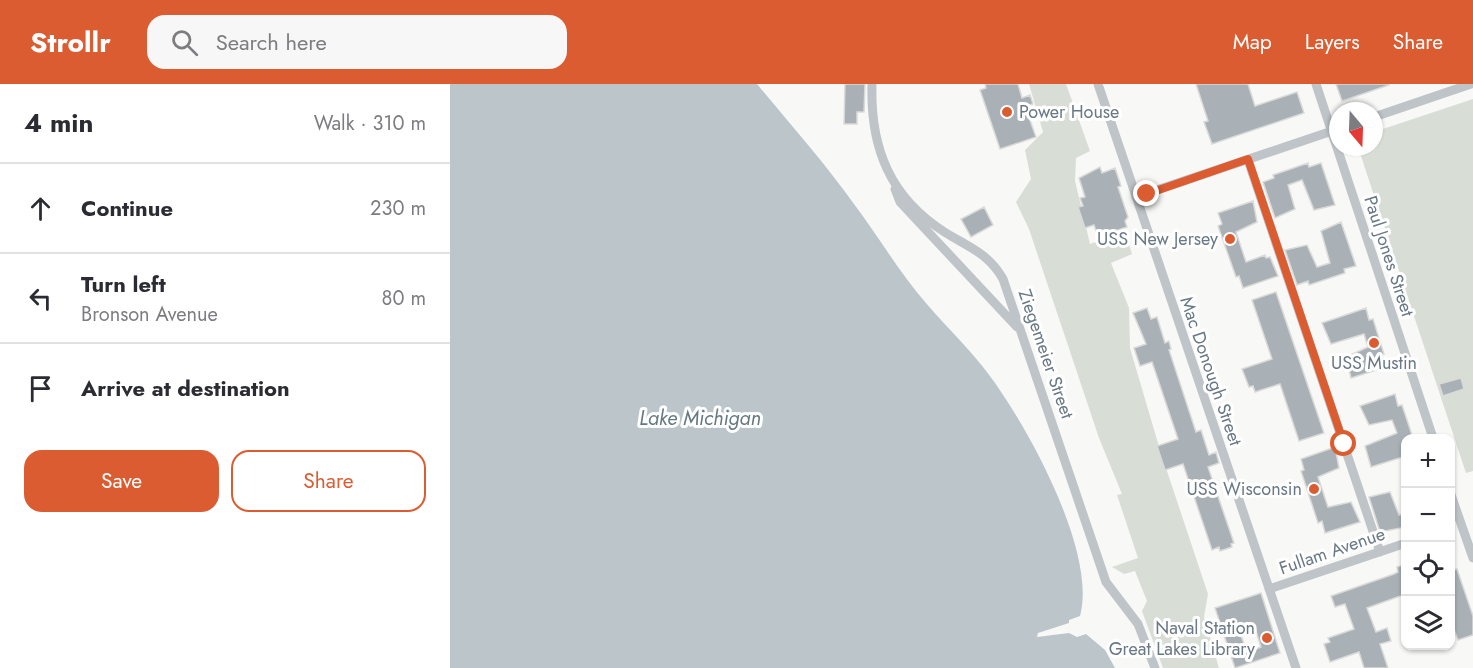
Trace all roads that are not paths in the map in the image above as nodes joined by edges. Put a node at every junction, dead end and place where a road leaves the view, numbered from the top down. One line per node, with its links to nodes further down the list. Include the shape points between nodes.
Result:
1 (872, 84): 11 (street, Ziegemeier Street, via 873,133)
2 (1098, 84): 12 (street, Mac Donough Street)
3 (1316, 84): 7 (street, Paul Jones Street)
4 (1471, 84): 5 (street)
5 (1442, 89): 6 (street)
6 (1383, 113)
7 (1329, 115)
8 (1329, 132): 10 (street)
9 (1343, 156): 14 (street, Paul Jones Street)
10 (1248, 159): 12 (street); 19 (street)
11 (890, 175): 13 (street, via 900,202); 13 (street, Ziegemeier Street, via 926,219 975,248 997,269)
12 (1136, 197): 21 (street, Mac Donough Street)
13 (1020, 331): 22 (street, Ziegemeier Street, via 1106,582 1138,624)
14 (1431, 434)
15 (1455, 505): 16 (street)
16 (1462, 524): 17 (street); 20 (street)
17 (1455, 526)
18 (1401, 545): 19 (street, Fullam Avenue)
19 (1380, 552): 21 (street, Fullam Avenue)
20 (1473, 558)
21 (1269, 589): 23 (street, Mac Donough Street)
22 (1155, 668)
23 (1296, 668)

